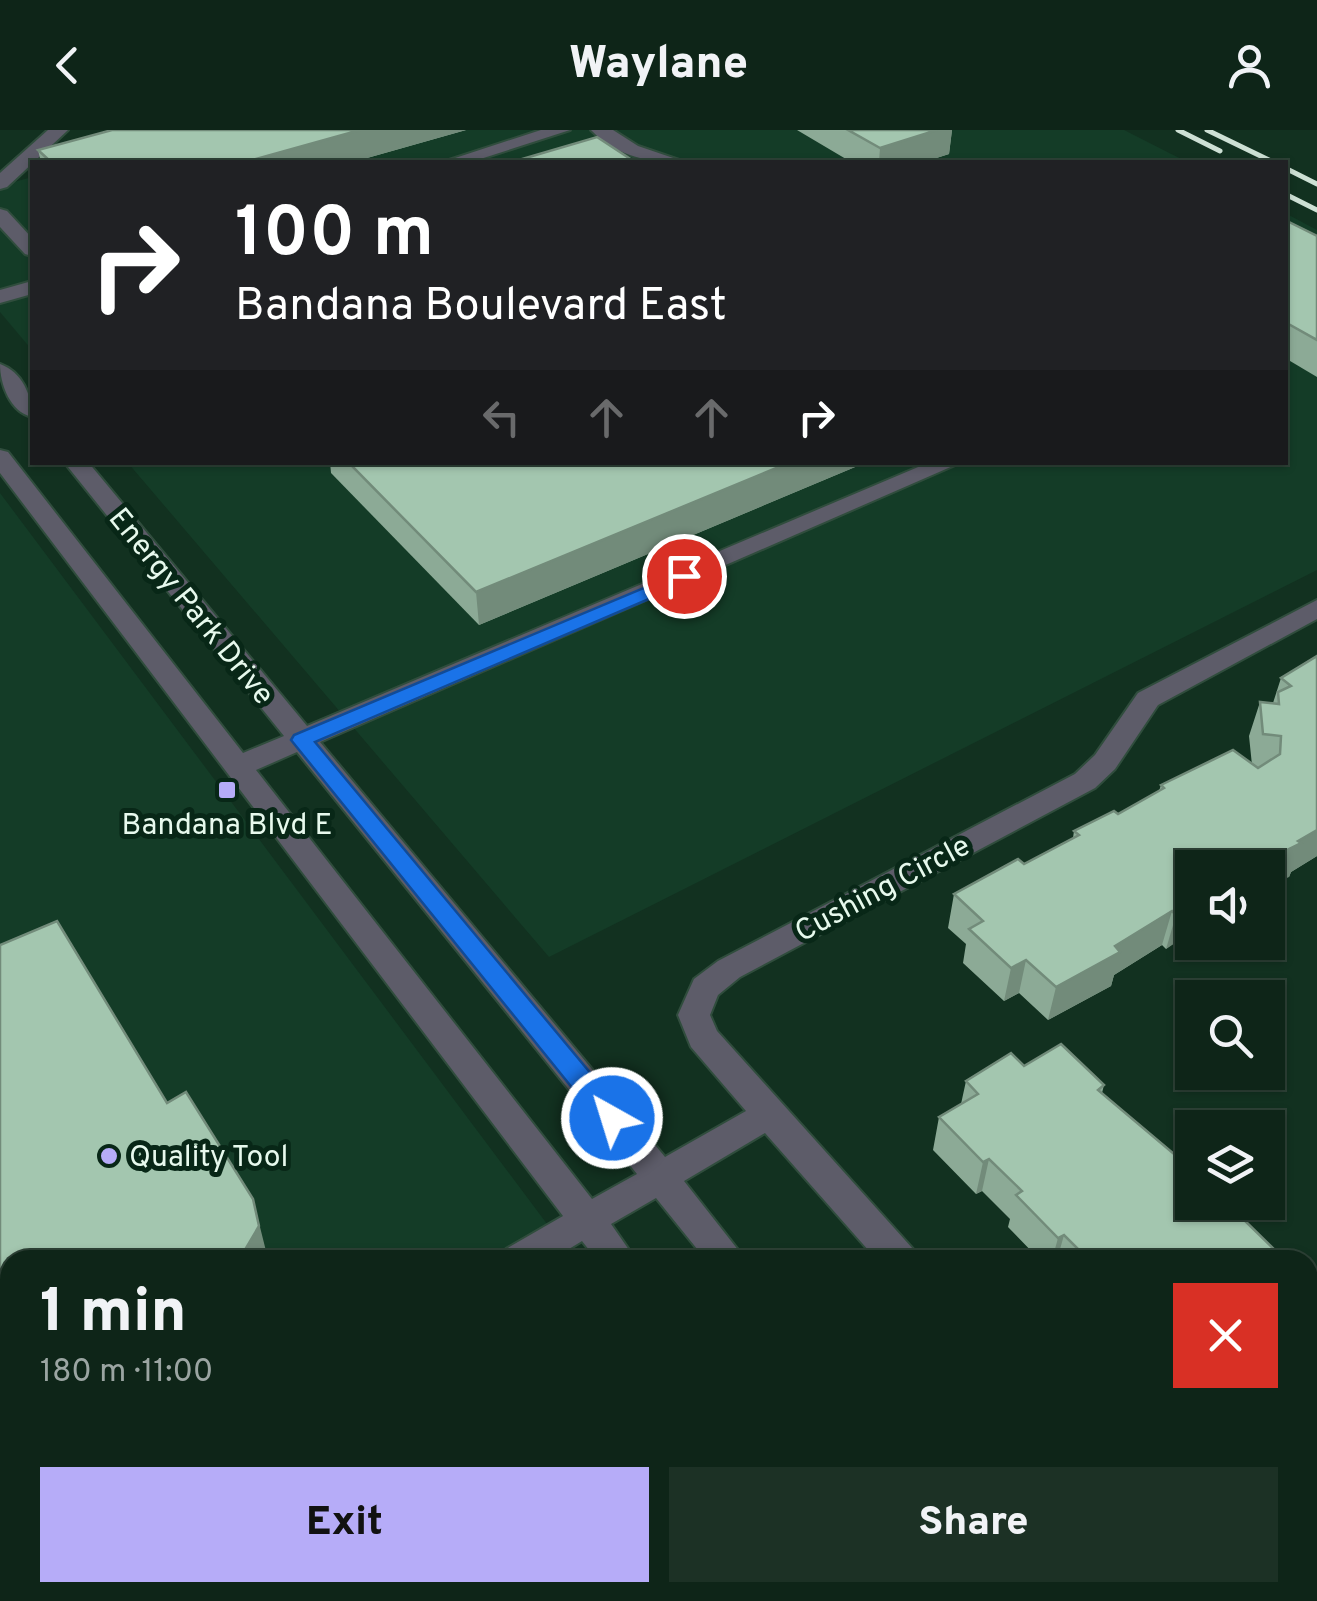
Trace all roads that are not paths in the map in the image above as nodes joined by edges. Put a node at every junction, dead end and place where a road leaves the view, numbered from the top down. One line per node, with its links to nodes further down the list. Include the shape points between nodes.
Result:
1 (59, 130): 6 (street)
2 (561, 130): 4 (street)
3 (600, 130): 5 (street, via 632,150)
4 (459, 160)
5 (669, 160)
6 (0, 183)
7 (0, 215): 8 (street)
8 (30, 248)
9 (30, 288): 10 (street)
10 (0, 296)
11 (0, 371): 12 (street)
12 (30, 408)
13 (0, 457): 18 (street, Energy Park Drive)
14 (77, 465): 17 (street, Energy Park Drive)
15 (944, 465): 17 (street)
16 (1317, 608): 19 (street, Cushing Circle, via 1148,698 1113,757 1085,781 729,969 705,988 694,1015 703,1038)
17 (302, 740): 18 (street); 20 (street, Energy Park Drive)
18 (240, 766): 21 (street, Energy Park Drive)
19 (769, 1114): 20 (street); 25 (street, Cushing Circle)
20 (660, 1177): 21 (street); 24 (street, Energy Park Drive)
21 (588, 1222): 22 (street); 23 (street, Energy Park Drive)
22 (536, 1250)
23 (610, 1250)
24 (720, 1250)
25 (891, 1250)

